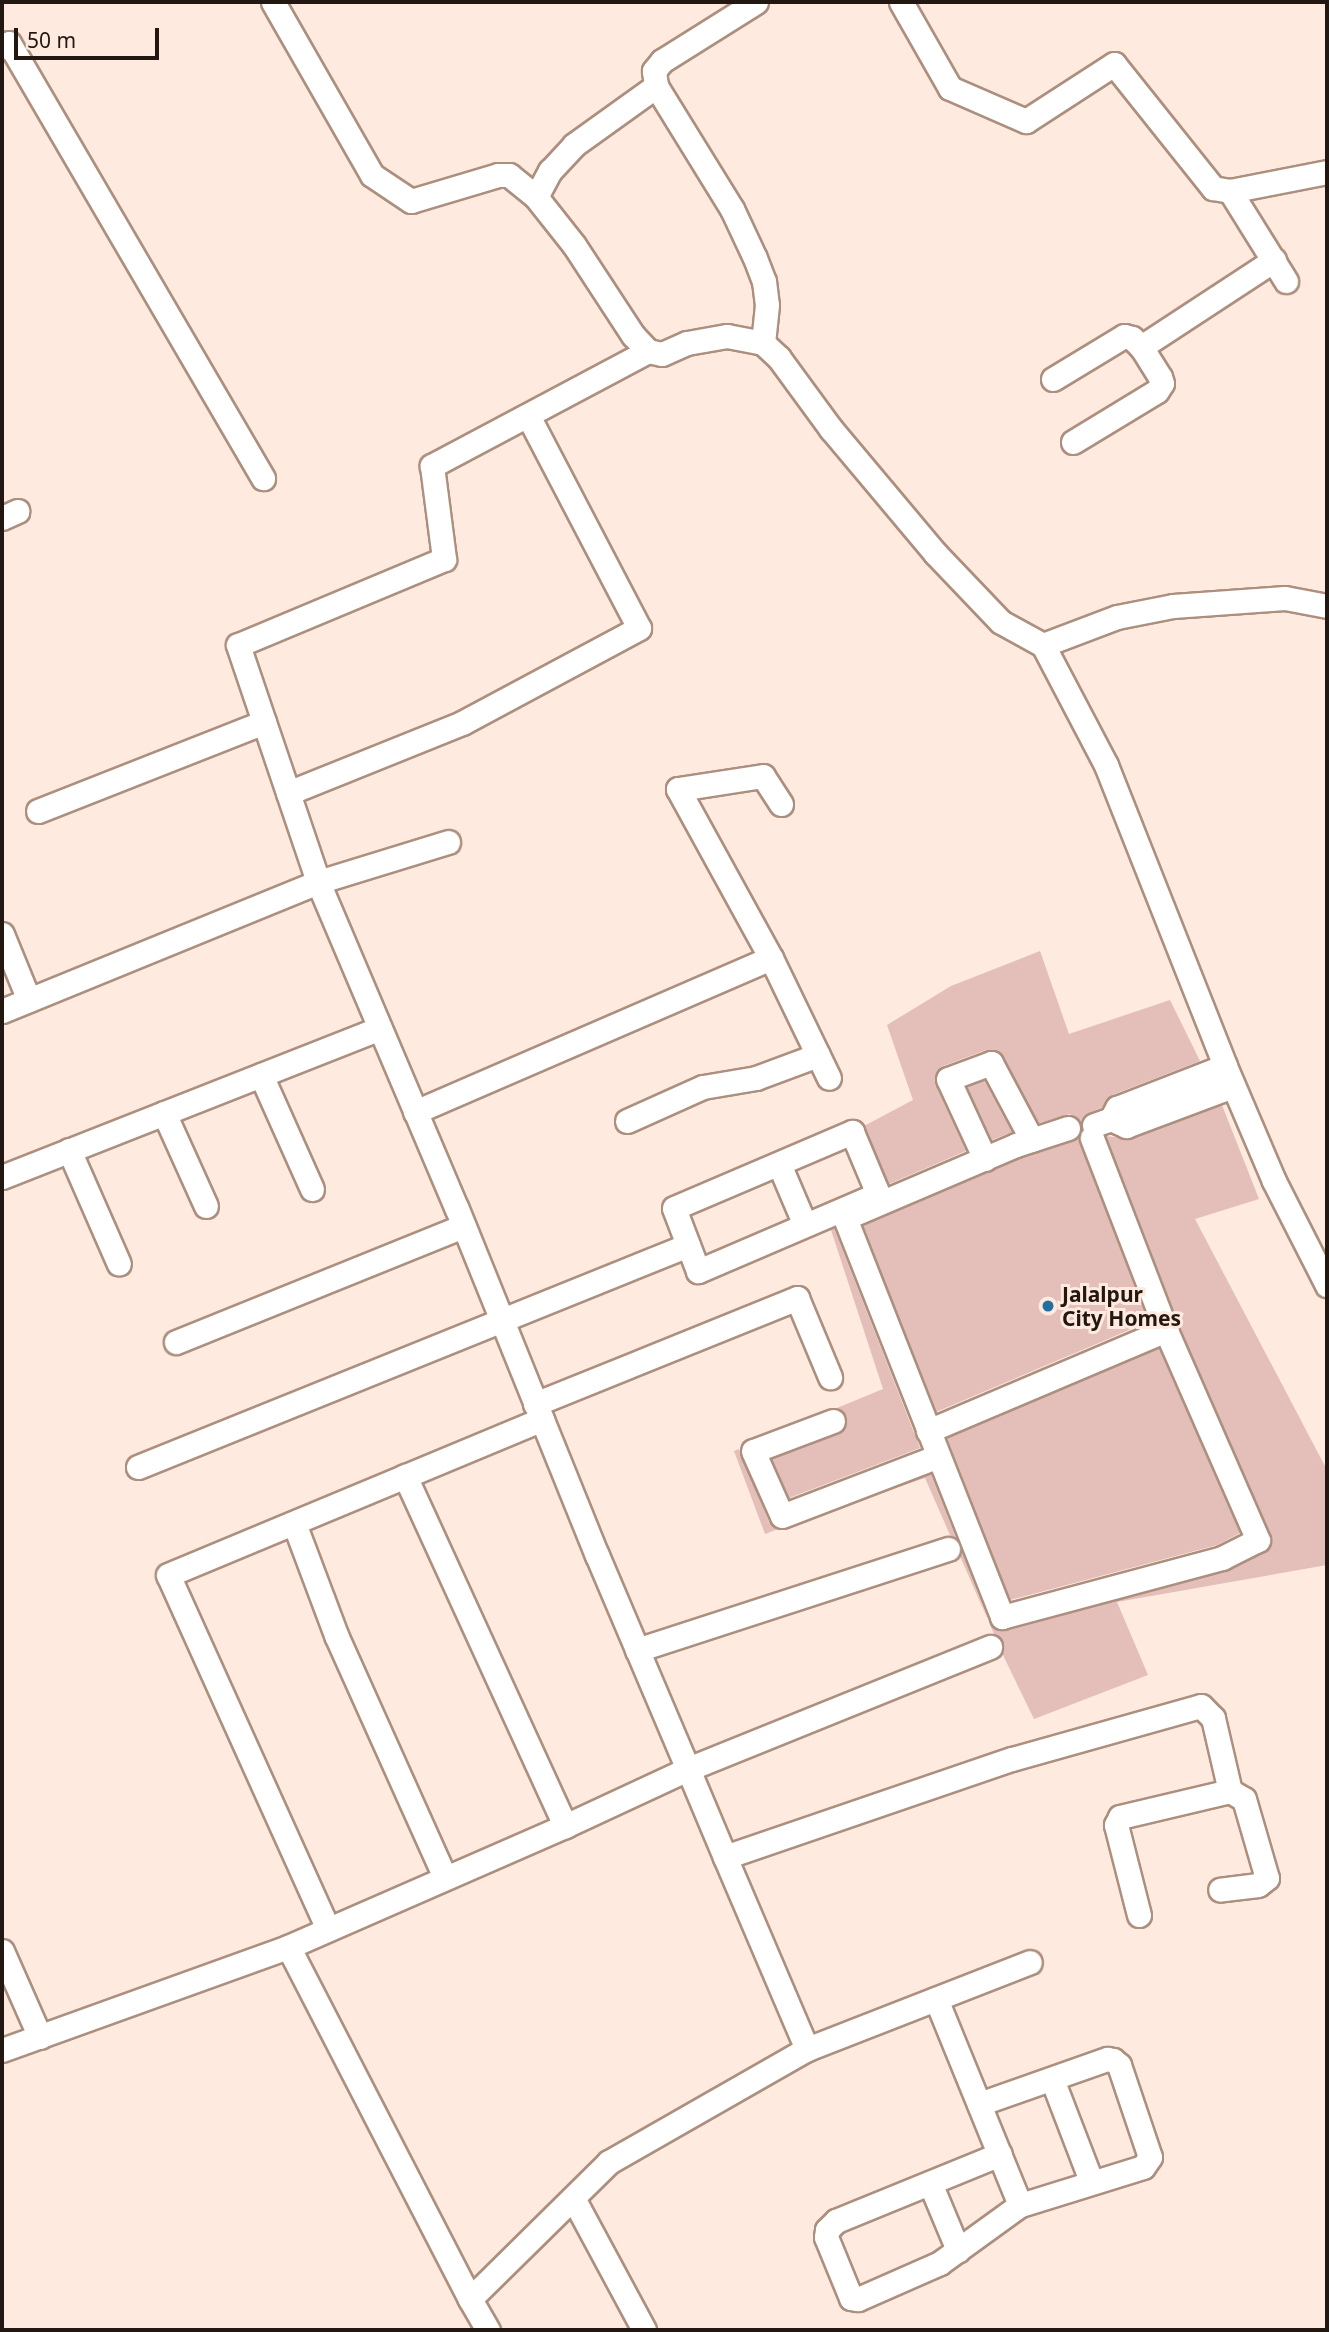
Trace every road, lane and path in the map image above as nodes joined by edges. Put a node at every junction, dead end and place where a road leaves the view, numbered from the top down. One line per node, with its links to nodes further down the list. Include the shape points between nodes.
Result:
1 (273, 2): 8 (street, via 372,176 411,201 498,175 509,176)
2 (755, 2): 5 (street, via 662,61 654,71)
3 (901, 2): 7 (street, via 950,88 1026,121 1114,64 1213,188)
4 (4, 42): 17 (street)
5 (656, 86): 8 (street, via 574,145 550,171); 11 (street, via 732,209 755,258 767,306)
6 (1327, 172): 7 (street)
7 (1230, 191): 9 (street)
8 (536, 197): 13 (street)
9 (1273, 260): 10 (street); 12 (street)
10 (1286, 281)
11 (763, 343): 13 (street, via 727,336 687,343 662,354); 19 (street, via 935,553 1001,622)
12 (1141, 347): 14 (street, via 1124,336); 16 (street, via 1160,376 1157,391)
13 (648, 351): 15 (street)
14 (1053, 379)
15 (528, 416): 20 (street, via 432,466 444,559 238,645); 21 (street, via 639,628 462,723)
16 (1073, 442)
17 (263, 478)
18 (1327, 606): 19 (street, via 1285,598 1173,606 1117,617)
19 (1043, 645): 33 (street, via 1106,765)
20 (264, 722): 21 (street); 23 (street)
21 (288, 793): 25 (street)
22 (781, 804): 27 (street, via 763,776 678,789)
23 (38, 810)
24 (448, 842): 25 (street)
25 (318, 882): 28 (street); 30 (street)
26 (2, 934): 28 (street)
27 (771, 958): 31 (street); 35 (street)
28 (29, 1000): 29 (street)
29 (2, 1011)
30 (380, 1028): 32 (street); 35 (street)
31 (818, 1055): 34 (street); 37 (street, via 756,1078 704,1087)
32 (261, 1075): 36 (street); 44 (street)
33 (1229, 1076): 38 (street, via 1117,1108); 50 (street, via 1274,1181)
34 (829, 1078)
35 (415, 1112): 47 (street)
36 (164, 1113): 40 (street); 45 (street)
37 (627, 1121)
38 (1099, 1127): 39 (street, via 1084,1143 1069,1136 1068,1128); 52 (street)
39 (1032, 1140): 41 (street); 41 (street, via 991,1063 948,1079)
40 (69, 1150): 43 (street); 49 (street)
41 (985, 1158): 57 (street, via 845,1218)
42 (779, 1164): 46 (street); 46 (street, via 852,1132 878,1194); 48 (street, via 674,1208)
43 (2, 1177)
44 (312, 1189)
45 (206, 1206)
46 (805, 1225): 48 (street, via 698,1270)
47 (463, 1226): 51 (street); 53 (street)
48 (688, 1245): 51 (street)
49 (118, 1264)
50 (1327, 1285)
51 (501, 1319): 55 (street); 59 (street)
52 (1166, 1330): 57 (street); 58 (street, via 1258,1540 1223,1558 1002,1617)
53 (176, 1342)
54 (830, 1377): 55 (street, via 797,1298)
55 (538, 1412): 60 (street); 64 (street)
56 (833, 1421): 58 (street, via 753,1451 782,1516)
57 (928, 1431): 58 (street)
58 (938, 1456)
59 (138, 1466)
60 (405, 1476): 61 (street); 67 (street)
61 (294, 1523): 69 (street, via 336,1635); 72 (street, via 168,1575)
62 (948, 1549): 64 (street)
63 (990, 1647): 65 (street)
64 (637, 1650): 65 (street)
65 (688, 1769): 67 (street); 68 (street)
66 (1230, 1791): 68 (street, via 1213,1717 1201,1706 1187,1707 1012,1759); 70 (street, via 1244,1799 1267,1878 1258,1885); 71 (street, via 1121,1817 1116,1825)
67 (565, 1826): 69 (street)
68 (725, 1857): 78 (street)
69 (445, 1878): 72 (street)
70 (1220, 1890)
71 (1139, 1915)
72 (328, 1929): 73 (street)
73 (288, 1947): 77 (street); 88 (street)
74 (2, 1951): 77 (street)
75 (1030, 1962): 76 (street)
76 (936, 1999): 78 (street); 81 (street)
77 (40, 2037): 79 (street)
78 (807, 2049): 85 (street, via 609,2162)
79 (2, 2050)
80 (1052, 2079): 81 (street); 84 (street); 84 (street, via 1107,2059 1119,2065 1150,2157 1143,2167)
81 (979, 2104): 82 (street)
82 (1000, 2154): 83 (street); 86 (street)
83 (930, 2183): 87 (street); 87 (street, via 836,2221 827,2230 848,2294 858,2299 940,2263)
84 (1092, 2183): 86 (street)
85 (573, 2198): 88 (street); 90 (street)
86 (1020, 2206): 87 (street)
87 (958, 2250)
88 (470, 2298): 89 (street)
89 (488, 2330)
90 (644, 2330)

